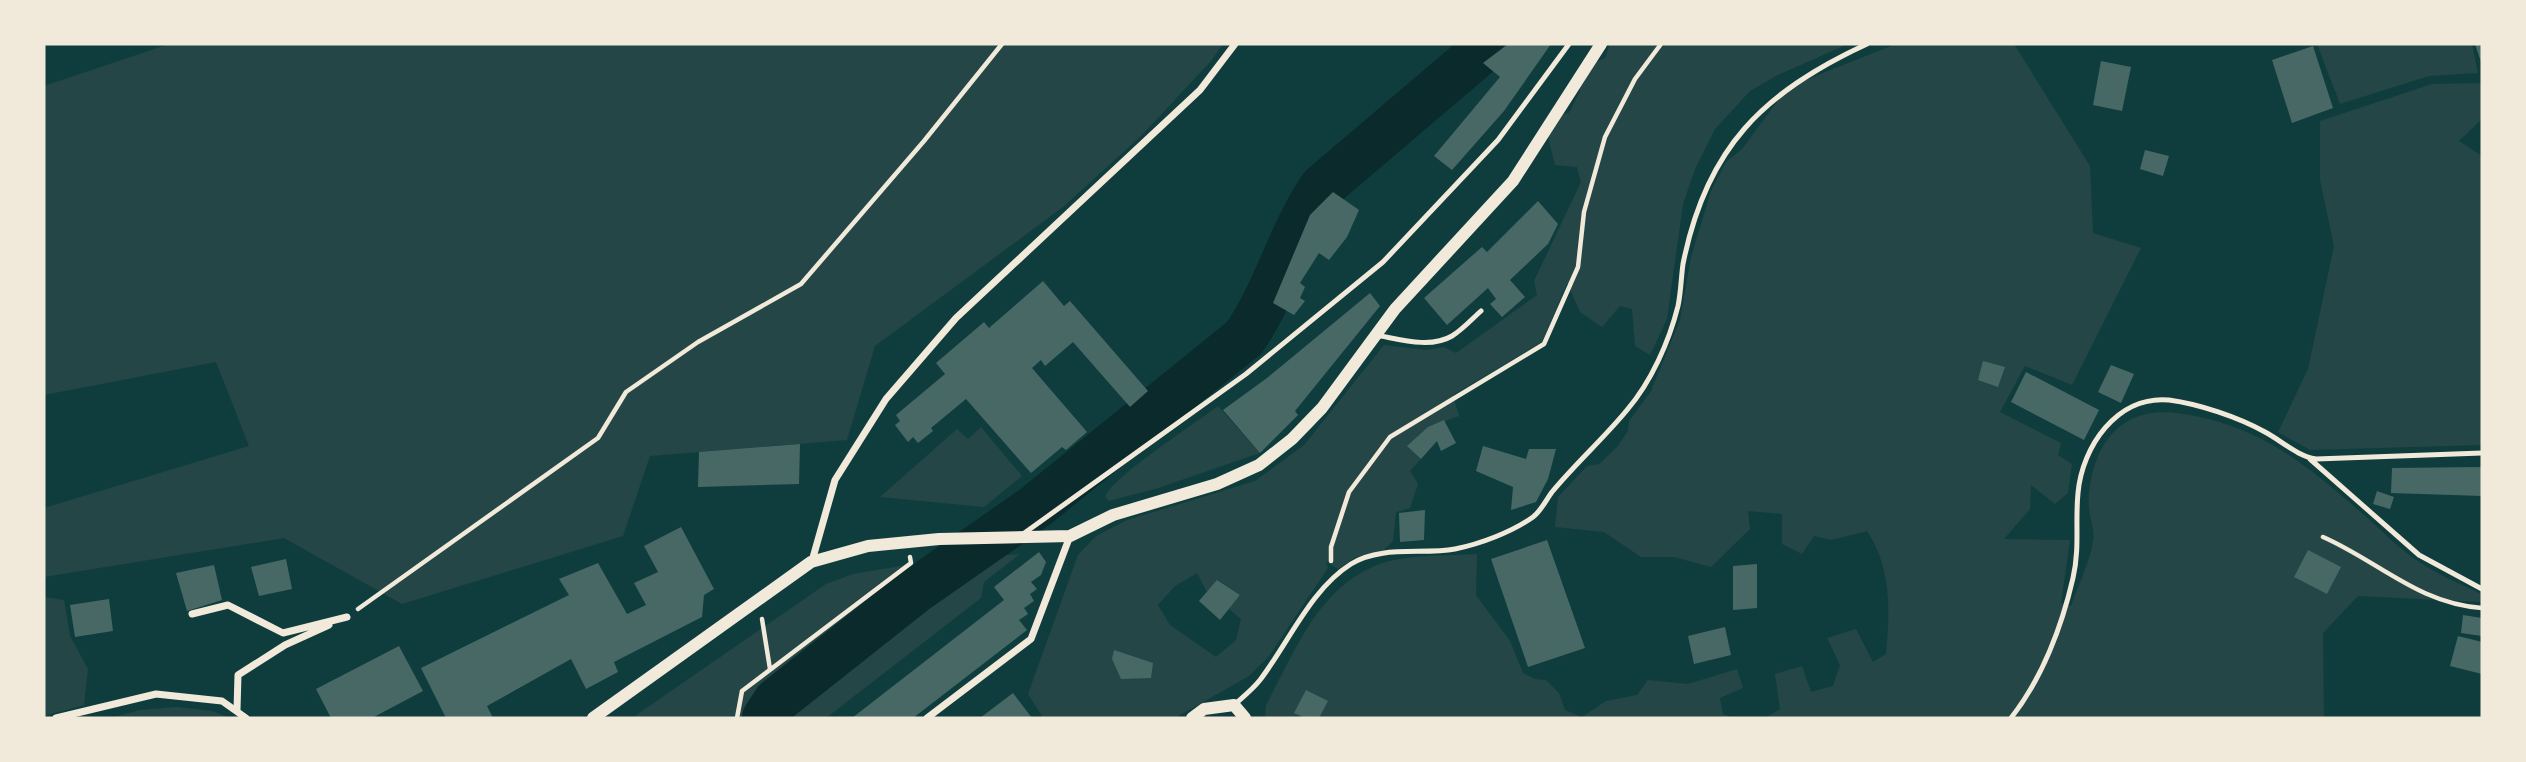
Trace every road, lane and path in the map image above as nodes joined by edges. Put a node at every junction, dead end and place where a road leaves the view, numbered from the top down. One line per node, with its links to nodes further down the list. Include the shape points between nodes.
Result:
1 (1002, 44): 21 (path, via 801,284 698,342 626,392 598,438)
2 (1235, 44): 15 (street, via 1200,90 956,318 886,399 835,480)
3 (1569, 44): 12 (lane, via 1498,140 1383,262 1246,374)
4 (1601, 44): 8 (street, via 1513,181)
5 (1661, 44): 16 (path, via 1635,79 1605,137 1584,212 1578,267 1544,344 1390,437 1349,492 1331,547)
6 (1867, 44): 16 (lane, via 1821,65 1781,92 1728,149 1705,188 1690,230 1678,304 1651,373 1629,408 1535,516 1483,541 1355,561)
7 (1481, 311): 8 (lane, via 1441,340 1414,342)
8 (1376, 335): 11 (street, via 1321,408 1259,465 1217,484 1113,514)
9 (2482, 453): 10 (lane)
10 (2307, 457): 17 (lane, via 2419,555); 32 (lane, via 2261,429 2173,401 2148,402 2115,417 2094,443 2081,473 2079,544 2064,608 2033,685)
11 (1070, 536): 12 (street); 29 (street, via 1031,639)
12 (1019, 537): 14 (street)
13 (2323, 537): 19 (path, via 2423,595)
14 (909, 542): 15 (street, via 868,546); 22 (path, via 911,563)
15 (811, 562): 18 (street)
16 (1332, 577): 23 (lane, via 1258,682)
17 (2482, 589)
18 (754, 604): 22 (path, via 765,625); 27 (street)
19 (2482, 608)
20 (192, 614): 21 (street, via 228,605 283,633)
21 (347, 617): 24 (street, via 285,645 238,676)
22 (771, 670): 28 (path, via 742,691)
23 (1234, 705): 30 (street, via 1204,709); 31 (street)
24 (237, 710): 25 (street, via 222,701 156,694); 26 (street)
25 (56, 718)
26 (246, 718)
27 (593, 718)
28 (737, 718)
29 (928, 718)
30 (1192, 718)
31 (1245, 718)
32 (2011, 718)

